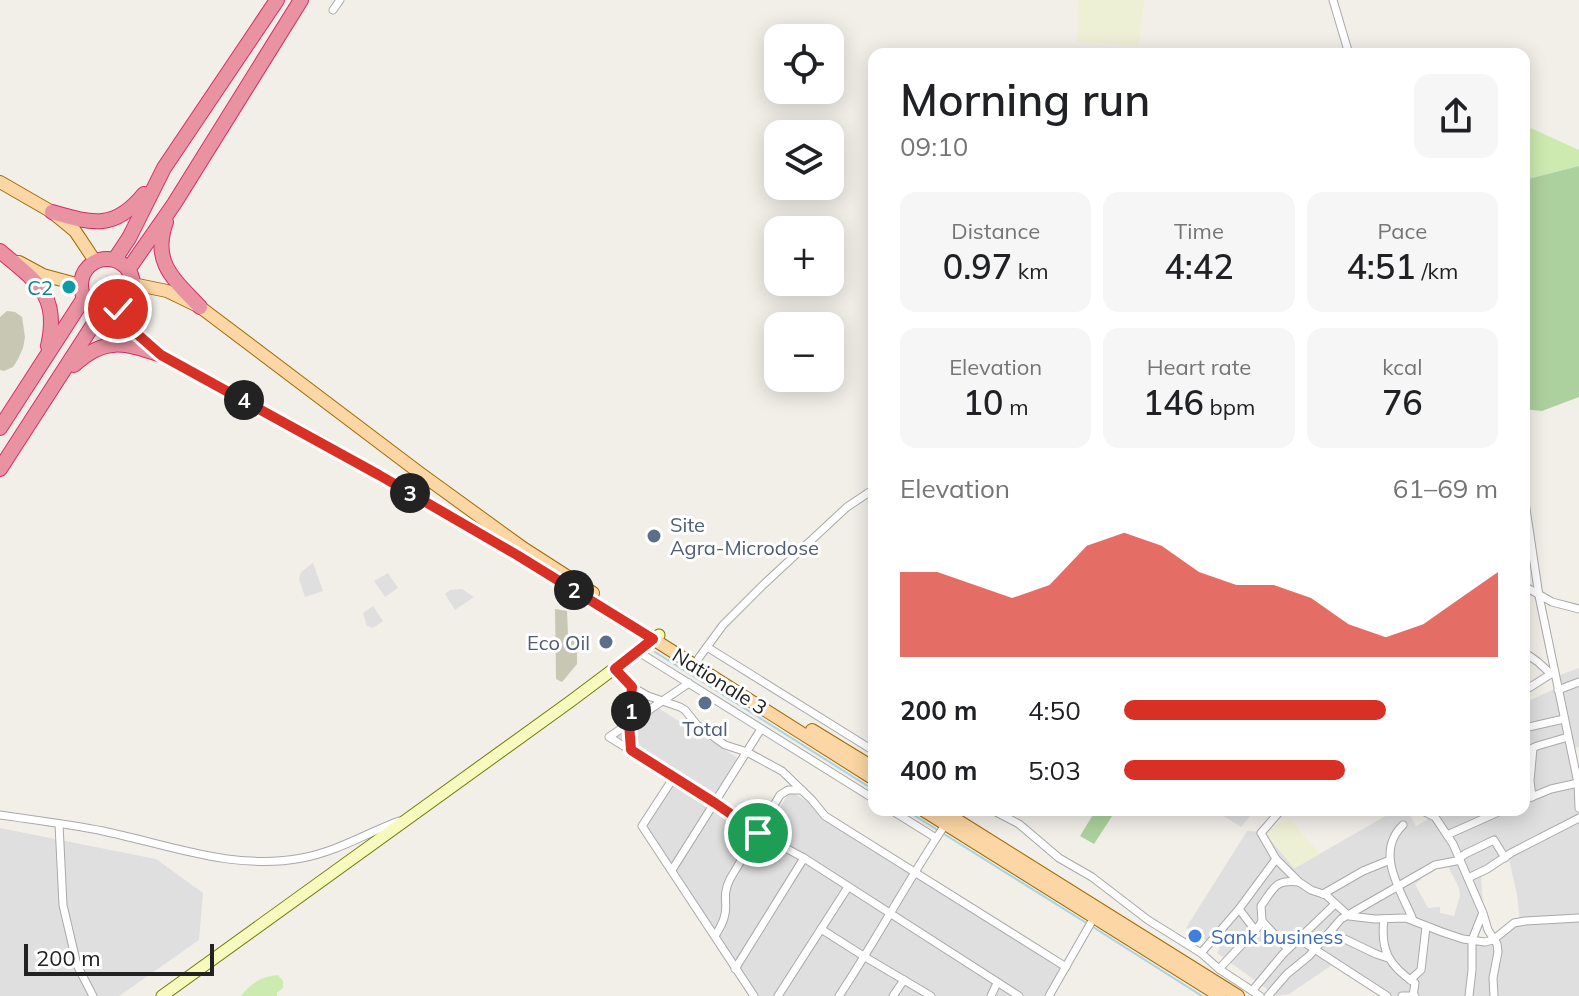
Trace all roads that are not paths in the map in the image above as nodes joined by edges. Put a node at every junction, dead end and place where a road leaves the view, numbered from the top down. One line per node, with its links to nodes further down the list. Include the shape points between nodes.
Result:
1 (277, 0): 7 (highway)
2 (301, 0): 9 (highway)
3 (340, 0): 5 (street)
4 (1333, 0): 6 (street)
5 (333, 10)
6 (1347, 48)
7 (164, 168): 10 (highway, via 119,217 97,222); 12 (highway)
8 (0, 182): 10 (main road)
9 (174, 204): 14 (highway); 16 (highway, via 164,230 164,261 168,273)
10 (52, 212): 13 (main road, via 75,231)
11 (0, 251): 15 (main road); 20 (highway, via 46,295 51,330)
12 (115, 259): 13 (highway); 14 (highway)
13 (95, 261): 15 (highway, via 84,270)
14 (131, 277): 16 (main road, Nationale 3); 17 (highway, via 129,299)
15 (82, 292): 18 (highway); 20 (highway)
16 (200, 307): 29 (main road, Nationale 3, via 514,541)
17 (118, 309): 18 (highway); 19 (main road, Nationale 3)
18 (102, 311): 21 (highway)
19 (161, 355): 21 (highway, via 111,344 84,356); 29 (main road, Nationale 3)
20 (39, 365): 22 (highway)
21 (60, 379): 23 (highway)
22 (0, 428)
23 (0, 469)
24 (868, 493): 30 (street, via 762,586)
25 (1530, 535): 27 (street)
26 (1530, 590): 27 (street)
27 (1539, 596): 28 (street); 35 (street)
28 (1579, 609)
29 (656, 637): 31 (main road); 33 (main road, Nationale 3); 53 (main road, Nationale 3)
30 (707, 647): 33 (street); 47 (street)
31 (637, 651): 34 (main road); 37 (street)
32 (1530, 656): 35 (street)
33 (698, 659): 52 (main road, Nationale 3)
34 (615, 669): 38 (street); 62 (main road)
35 (1552, 673): 39 (street); 40 (street)
36 (1579, 682): 40 (street)
37 (689, 683): 41 (street); 45 (street)
38 (632, 687): 41 (street); 43 (street)
39 (1530, 687)
40 (1558, 690): 42 (street)
41 (662, 701): 43 (street); 50 (street, via 685,710 725,745)
42 (1564, 719): 44 (street); 46 (street)
43 (629, 723): 48 (street); 48 (street, via 609,737)
44 (1530, 727)
45 (761, 729): 50 (street); 57 (street)
46 (1568, 737): 49 (street); 51 (street)
47 (868, 747)
48 (631, 750): 54 (street)
49 (1530, 751)
50 (747, 752): 56 (street, via 782,771); 59 (street)
51 (1576, 752): 55 (street)
52 (868, 764)
53 (868, 775)
54 (674, 777): 59 (street); 82 (street, via 642,826)
55 (1578, 783): 58 (street); 60 (street)
56 (802, 790): 73 (street, via 780,795); 83 (street, via 825,816)
57 (868, 795)
58 (1530, 797)
59 (715, 803): 73 (street); 82 (street)
60 (1579, 808)
61 (0, 815): 70 (street)
62 (412, 816): 70 (street, via 307,858 259,862); 122 (main road)
63 (901, 816): 75 (street)
64 (1004, 816): 111 (street)
65 (1276, 816): 80 (street, via 1261,833)
66 (1433, 816): 74 (street)
67 (1490, 816): 72 (street)
68 (946, 817): 75 (street); 93 (main road)
69 (1579, 818): 79 (street)
70 (59, 824): 121 (street, via 63,905 77,965)
71 (1403, 825): 81 (street, via 1391,844)
72 (1457, 831): 74 (street); 76 (street)
73 (758, 833): 77 (street); 105 (street, via 725,890 725,915)
74 (1447, 835): 76 (street)
75 (936, 838): 83 (street)
76 (1453, 844): 78 (street)
77 (804, 858): 87 (street); 115 (street)
78 (1460, 858): 79 (street, via 1494,840); 84 (street); 86 (street)
79 (1505, 858): 84 (street)
80 (1276, 859): 85 (street); 88 (street)
81 (1390, 860): 86 (street); 89 (street)
82 (672, 870): 105 (street)
83 (915, 871): 95 (street); 114 (street)
84 (1468, 878): 94 (street)
85 (1299, 882): 89 (street); 90 (street, via 1282,881)
86 (1397, 886): 96 (street); 99 (street)
87 (848, 887): 95 (street); 102 (street)
88 (1256, 887): 90 (street); 92 (street)
89 (1323, 894): 91 (street)
90 (1267, 898): 100 (street, via 1261,906)
91 (1335, 904): 96 (street); 106 (street)
92 (1239, 909): 103 (street); 111 (street)
93 (1097, 913): 114 (street); 131 (main road); 132 (main road)
94 (1483, 913): 107 (street); 108 (street)
95 (891, 915): 112 (street); 119 (street)
96 (1349, 916): 98 (street); 104 (street)
97 (1579, 918): 108 (street, via 1514,923)
98 (1384, 919): 99 (street); 113 (street)
99 (1413, 920): 101 (street)
100 (1262, 921): 103 (street); 109 (street)
101 (1426, 927): 107 (street); 118 (street, via 1421,970)
102 (821, 929): 112 (street); 124 (street)
103 (1255, 930): 116 (street)
104 (1330, 932): 110 (street); 113 (street)
105 (715, 936): 115 (street)
106 (1299, 939): 109 (street); 110 (street)
107 (1472, 940): 108 (street); 138 (street)
108 (1493, 940): 139 (street, via 1498,948)
109 (1288, 949): 120 (street)
110 (1315, 949): 134 (street); 135 (street)
111 (1201, 953): 116 (street)
112 (865, 957): 117 (street); 125 (street)
113 (1388, 958): 118 (street)
114 (1066, 967): 130 (street)
115 (735, 969): 123 (street)
116 (1219, 969): 120 (street)
117 (904, 980): 126 (street); 127 (street)
118 (1410, 980): 137 (street)
119 (997, 983): 128 (street); 129 (street)
120 (1252, 991): 133 (street)
121 (93, 996)
122 (162, 996)
123 (754, 996)
124 (778, 996)
125 (839, 996)
126 (893, 996)
127 (931, 996)
128 (991, 996)
129 (1019, 996)
130 (1049, 996)
131 (1220, 996)
132 (1238, 996)
133 (1260, 996)
134 (1268, 996)
135 (1387, 996)
136 (1402, 996): 137 (street)
137 (1414, 996)
138 (1469, 996)
139 (1494, 996)

